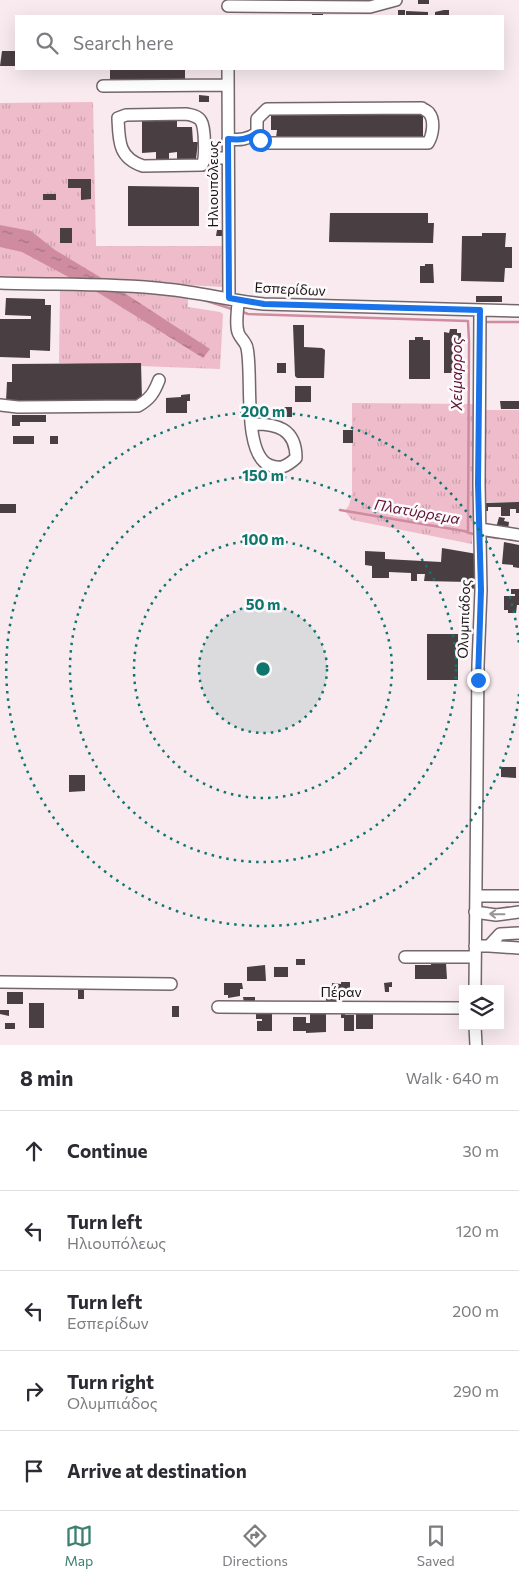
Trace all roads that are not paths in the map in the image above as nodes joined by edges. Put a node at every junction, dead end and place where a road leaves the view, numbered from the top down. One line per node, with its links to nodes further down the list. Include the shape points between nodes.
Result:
1 (396, 0): 2 (street, via 370,8)
2 (228, 7)
3 (228, 70): 4 (street, Ηλιουπόλεως)
4 (228, 85): 5 (street); 7 (street, Ηλιουπόλεως)
5 (103, 86)
6 (257, 133): 6 (street, via 258,119 268,109 422,108 429,112 432,121 432,137 428,143 270,143 260,140); 7 (street, via 243,140)
7 (228, 139): 9 (street, Ηλιουπόλεως)
8 (204, 158): 8 (street, via 204,163 199,166 143,166 135,163 119,146 118,118 126,115 195,116 204,127); 9 (street)
9 (228, 158): 11 (street, Ηλιουπόλεως)
10 (0, 284): 11 (street, Εσπερίδων, via 150,287)
11 (233, 300): 12 (street, Εσπερίδων, via 287,305); 16 (street, Ηλιουπόλεως, via 238,332 247,346)
12 (480, 310): 13 (street, Εσπερίδων); 17 (street, Ολυμπιάδος)
13 (519, 311)
14 (159, 380): 15 (street, via 155,392 138,406)
15 (0, 405)
16 (251, 424): 16 (street, via 256,450 265,464 277,469 288,466 296,458 294,440 288,433 266,423)
17 (480, 529): 18 (street); 19 (street, Ολυμπιάδος)
18 (519, 535)
19 (476, 896): 20 (street); 21 (street, Ολυμπιάδος)
20 (519, 896)
21 (476, 912): 22 (street, one-way to 21, via 496,916); 26 (street, Ολυμπιάδος)
22 (519, 912)
23 (518, 932): 24 (street, via 500,934)
24 (488, 946): 25 (street); 26 (street)
25 (519, 948)
26 (475, 951): 27 (street); 30 (street, Ολυμπιάδος)
27 (404, 957)
28 (0, 982): 29 (street)
29 (171, 984)
30 (475, 985)
31 (218, 1007): 32 (street, Πέραν)
32 (459, 1008)
33 (475, 1030): 34 (street)
34 (476, 1045)

